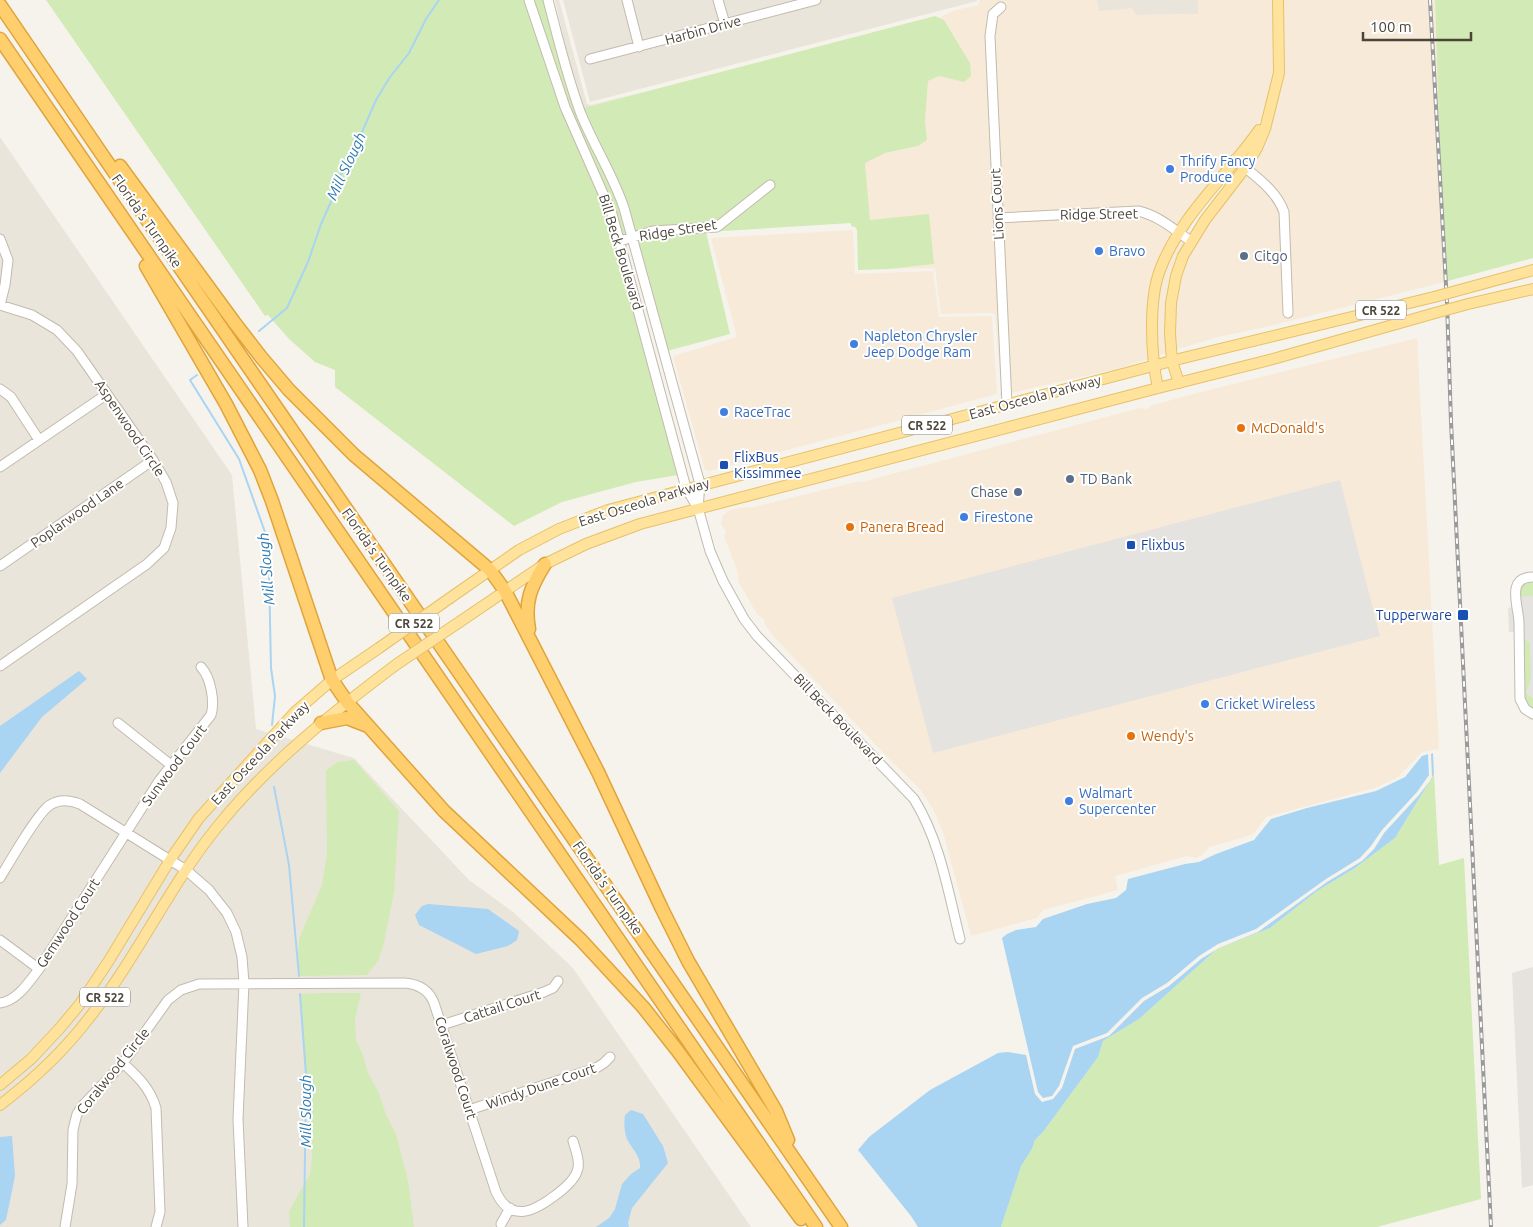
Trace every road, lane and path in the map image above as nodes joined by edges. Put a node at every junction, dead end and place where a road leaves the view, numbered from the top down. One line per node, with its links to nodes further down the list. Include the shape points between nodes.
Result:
1 (529, 0): 22 (street, Bill Beck Boulevard, via 565,107 600,184)
2 (548, 0): 20 (street, Bill Beck Boulevard, via 581,112 616,185)
3 (627, 0): 11 (street)
4 (718, 0): 9 (street)
5 (816, 0): 9 (street, Harbin Drive)
6 (1278, 0): 13 (main road, via 1280,73)
7 (1001, 7): 18 (street, Lions Court, via 993,14 990,36)
8 (2, 8): 43 (highway, via 266,364 354,455); 73 (highway, Florida's Turnpike)
9 (725, 24): 11 (street, Harbin Drive)
10 (0, 39): 17 (highway, Florida's Turnpike)
11 (639, 47): 12 (street, Harbin Drive)
12 (590, 59)
13 (1270, 113): 14 (main road); 15 (main road, via 1257,148)
14 (1235, 159): 15 (street); 19 (main road)
15 (1245, 168): 23 (main road); 27 (street, via 1273,192 1284,212)
16 (770, 185): 20 (street, Ridge Street, via 717,227 669,229)
17 (116, 208): 49 (highway, via 260,470); 80 (highway, Florida's Turnpike)
18 (998, 218): 19 (street, Ridge Street, via 1138,211 1151,215); 34 (street, Lions Court)
19 (1179, 233): 23 (street, Ridge Street); 29 (main road, via 1160,270 1154,294)
20 (632, 237): 22 (street, Ridge Street); 38 (street, Bill Beck Boulevard)
21 (0, 239): 26 (street, via 8,260)
22 (620, 241): 39 (street, Bill Beck Boulevard)
23 (1192, 242): 28 (main road, via 1178,270 1171,303)
24 (1533, 270): 28 (main road, East Osceola Parkway / CR 522, bridge)
25 (1533, 289): 30 (main road, East Osceola Parkway / CR 522, bridge)
26 (0, 305): 33 (street, Aspenwood Circle, via 32,315 57,330 77,351)
27 (1288, 313)
28 (1172, 361): 29 (main road, East Osceola Parkway / CR 522); 30 (main road)
29 (1153, 366): 31 (main road); 34 (main road, East Osceola Parkway / CR 522)
30 (1179, 383): 31 (main road, East Osceola Parkway / CR 522)
31 (1158, 388): 40 (main road, East Osceola Parkway / CR 522)
32 (0, 390): 35 (street, via 11,398)
33 (107, 394): 35 (street); 36 (street, Aspenwood Circle)
34 (1007, 404): 38 (main road, East Osceola Parkway / CR 522)
35 (39, 440): 37 (street)
36 (153, 460): 42 (street, Poplarwood Lane); 47 (street, Aspenwood Circle, via 166,482 173,503 171,528 164,548 147,564)
37 (0, 467)
38 (700, 484): 39 (main road, East Osceola Parkway / CR 522); 40 (street, Bill Beck Boulevard)
39 (686, 488): 40 (street, Bill Beck Boulevard); 43 (main road, East Osceola Parkway / CR 522, via 582,519 535,541)
40 (698, 508): 41 (main road, East Osceola Parkway / CR 522, via 586,544); 60 (street, Bill Beck Boulevard, via 719,574 748,625 914,799 926,818)
41 (545, 564): 45 (main road, East Osceola Parkway / CR 522); 46 (highway, via 528,600)
42 (0, 566)
43 (490, 570): 45 (highway); 49 (main road, East Osceola Parkway / CR 522, bridge)
44 (1533, 577): 51 (street, via 1522,579 1516,586 1520,698 1522,705)
45 (505, 591): 46 (highway); 50 (main road, East Osceola Parkway / CR 522, bridge)
46 (530, 641): 73 (highway, via 598,772 688,961 776,1111)
47 (0, 666)
48 (201, 667): 55 (street, Sunwood Court, via 209,681 212,712)
49 (332, 680): 50 (highway); 57 (main road, East Osceola Parkway / CR 522, via 264,745 199,818)
50 (347, 702): 53 (main road, East Osceola Parkway / CR 522); 54 (highway)
51 (1533, 714)
52 (118, 723): 55 (street)
53 (321, 723): 54 (highway, via 347,718); 58 (main road, East Osceola Parkway / CR 522, via 253,787)
54 (370, 727): 79 (highway, via 444,811 581,940 636,1000 677,1050)
55 (171, 765): 56 (street, Sunwood Court)
56 (126, 833): 57 (street); 59 (street, via 80,804 55,802 43,811); 62 (street, Gemwood Court)
57 (170, 860): 58 (street); 69 (main road, East Osceola Parkway / CR 522, via 80,1004 31,1059)
58 (186, 870): 64 (street, via 227,913 242,956); 70 (main road, East Osceola Parkway / CR 522, via 89,1019 43,1069)
59 (0, 878)
60 (960, 939)
61 (0, 940): 62 (street)
62 (39, 969): 65 (street, Gemwood Court, via 15,996)
63 (558, 981): 66 (street, Cattail Court, via 544,992)
64 (244, 983): 66 (street, Coralwood Court, via 410,983 420,986 430,995); 68 (street, Coralwood Circle, via 199,984 176,994 164,1005); 78 (street, via 238,1119)
65 (0, 1003)
66 (442, 1025): 71 (street, Coralwood Court)
67 (610, 1057): 71 (street, Windy Dune Court, via 596,1068)
68 (123, 1063): 76 (street, Coralwood Circle, via 75,1119 72,1184); 77 (street, via 146,1085 156,1108 160,1212)
69 (0, 1085)
70 (0, 1105)
71 (469, 1110): 74 (street, Coralwood Court, via 496,1192 503,1204)
72 (573, 1141): 74 (street, via 579,1165 571,1181 536,1209 523,1212)
73 (798, 1163): 81 (highway, Florida's Turnpike)
74 (510, 1208): 75 (street)
75 (501, 1224)
76 (65, 1227)
77 (156, 1227)
78 (243, 1227)
79 (807, 1227)
80 (816, 1227)
81 (841, 1227)

